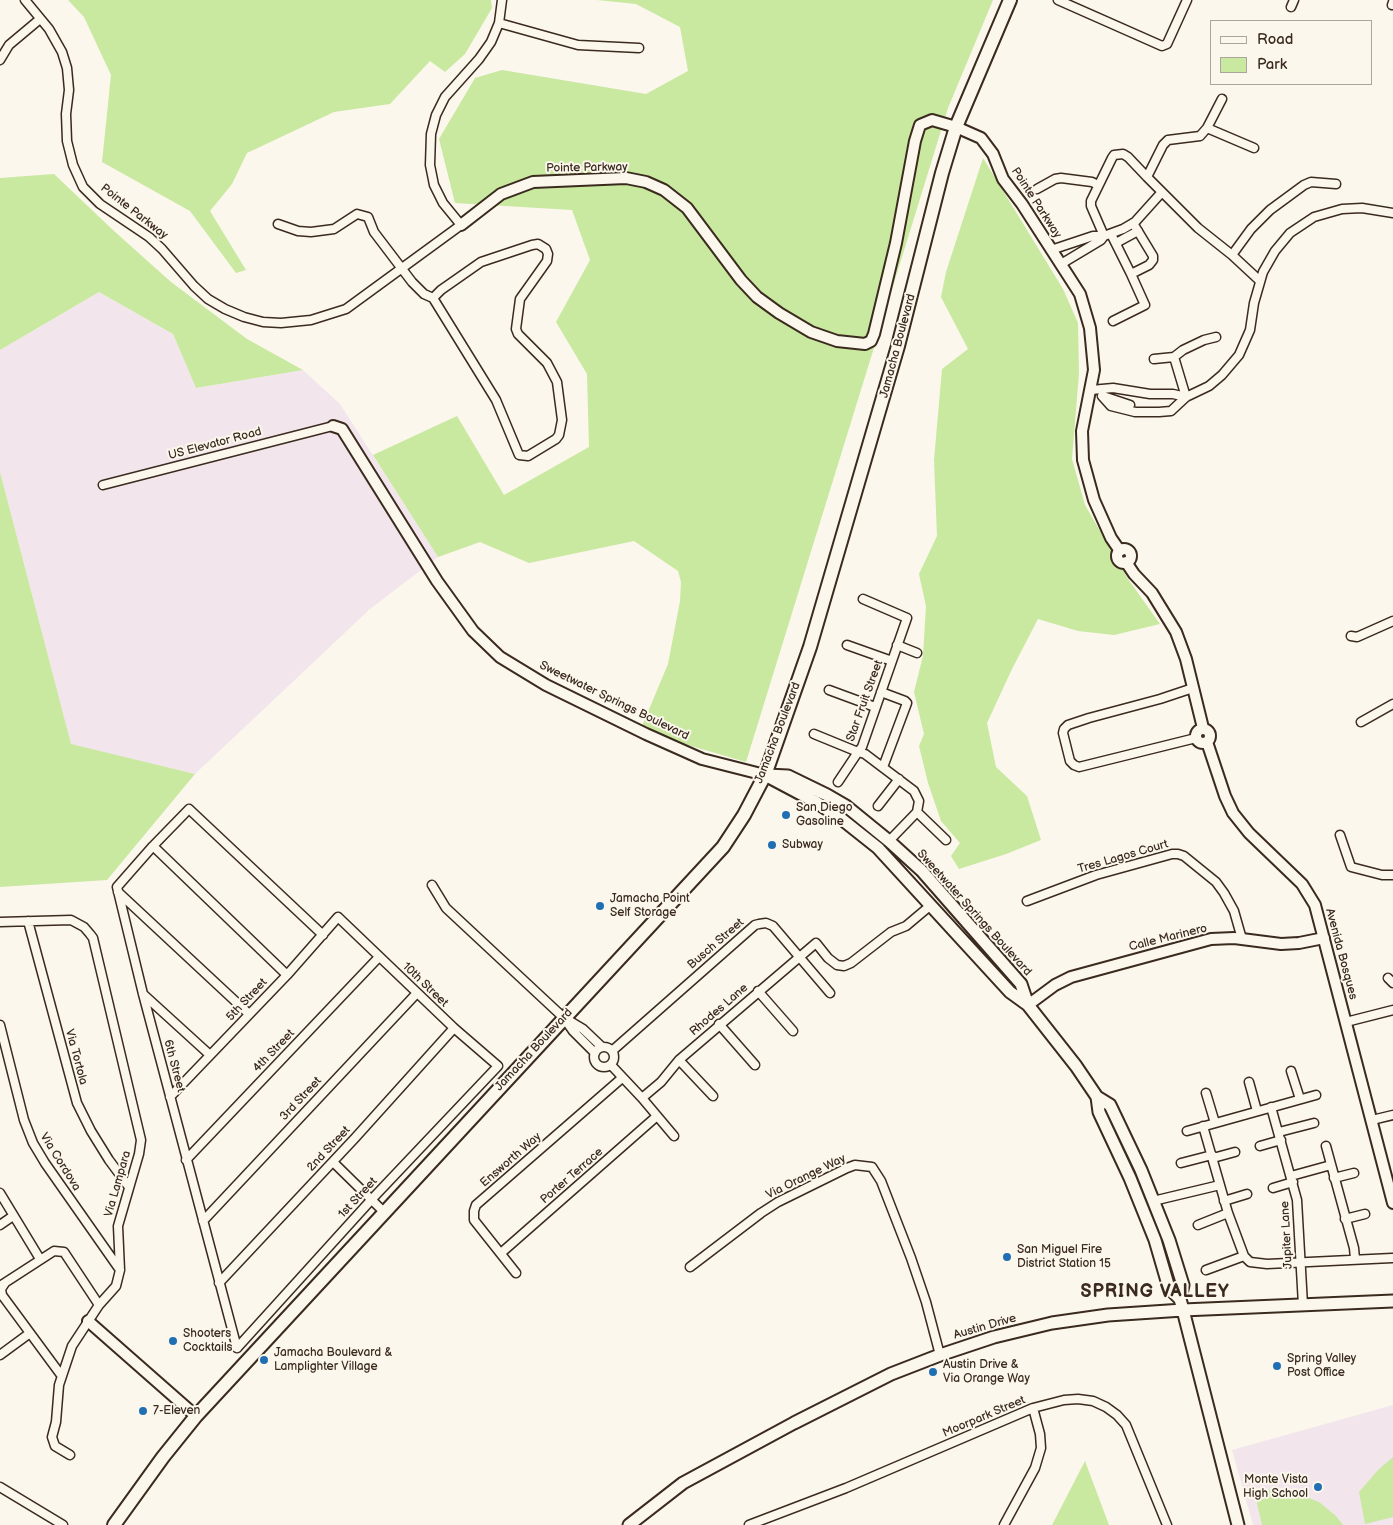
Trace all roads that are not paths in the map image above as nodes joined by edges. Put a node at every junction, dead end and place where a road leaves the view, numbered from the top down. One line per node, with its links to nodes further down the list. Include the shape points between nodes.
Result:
1 (25, 0): 8 (street, Pointe Parkway)
2 (502, 0): 9 (street)
3 (1010, 0): 13 (main road, Jamacha Boulevard)
4 (1058, 0): 7 (street)
5 (1080, 0): 7 (street)
6 (1187, 0): 7 (street, via 1167,44 1162,46)
7 (1076, 9)
8 (40, 19): 11 (street, via 9,45); 33 (street, Pointe Parkway, via 62,52 69,90 67,141 83,187 100,204 162,249 208,298 225,309 253,319 272,323 299,322 346,309)
9 (499, 22): 10 (street, via 578,46); 24 (street, via 485,51 445,97 431,134 429,154 434,185 443,203)
10 (640, 48)
11 (0, 60)
12 (1222, 99): 14 (street)
13 (956, 127): 24 (street, Pointe Parkway, via 932,120 920,125 874,334 865,344 811,332 757,297 687,208 664,190 646,182 626,178 533,182 501,194); 30 (street, Pointe Parkway, via 981,138 993,154 1003,179); 64 (main road, Jamacha Boulevard, via 846,527 810,647)
14 (1208, 128): 15 (street); 16 (street, via 1200,136 1168,140)
15 (1254, 148)
16 (1147, 177): 18 (street, via 1128,157 1114,154); 20 (street)
17 (1336, 184): 31 (street, via 1310,182 1304,185 1270,210)
18 (1098, 185): 19 (street, via 1061,178); 26 (street, via 1090,206)
19 (1037, 189)
20 (1162, 192): 22 (street); 31 (street, via 1198,228)
21 (1393, 213): 35 (street, via 1352,208 1314,217 1277,247)
22 (1133, 223): 25 (street); 26 (street)
23 (278, 224): 33 (street, via 311,232 334,229 357,214 368,217 374,232)
24 (461, 225): 33 (street, Pointe Parkway)
25 (1138, 231): 28 (street); 34 (street, via 1153,260)
26 (1107, 235): 27 (street); 28 (street); 29 (street)
27 (1081, 240): 29 (street); 30 (street)
28 (1116, 243): 34 (street)
29 (1086, 249): 32 (street)
30 (1052, 250): 32 (street, Pointe Parkway)
31 (1232, 255): 35 (street)
32 (1061, 264): 41 (street, Pointe Parkway, via 1080,294 1090,328 1094,370)
33 (403, 268): 36 (street, via 412,282)
34 (1131, 274): 37 (street, via 1146,305)
35 (1260, 281): 42 (street, via 1250,330 1239,355 1209,386)
36 (433, 298): 36 (street, via 496,400 519,455 528,456 556,440 562,420 557,382 547,363 516,329 520,299 547,261 546,249 538,244 532,245 481,262)
37 (1114, 321)
38 (1216, 337): 39 (street)
39 (1174, 357): 40 (street); 42 (street)
40 (1154, 358)
41 (1091, 390): 42 (street, via 1113,388); 42 (street, via 1123,404 1159,412 1171,411); 52 (street, via 1082,431 1083,460 1094,500 1120,551 1118,559 1126,562 1152,593 1176,632)
42 (1186, 397)
43 (333, 426): 44 (street, US Elevator Road); 64 (street, Sweetwater Springs Boulevard, via 342,429 437,581 473,631 500,657 546,685 702,759)
44 (103, 485)
45 (863, 599): 49 (street, Star Fruit Street, via 907,618)
46 (1393, 621): 47 (street, via 1357,637)
47 (1351, 636)
48 (847, 645): 51 (street)
49 (897, 646): 50 (street); 51 (street, Star Fruit Street)
50 (917, 653)
51 (892, 661): 54 (street, Star Fruit Street)
52 (1193, 688): 58 (street); 60 (street, via 1068,725 1063,733 1070,761 1080,767)
53 (829, 690): 56 (street)
54 (881, 692): 56 (street, Star Fruit Street); 63 (street, via 907,703)
55 (1393, 704): 57 (street)
56 (875, 707): 62 (street, Star Fruit Street)
57 (1361, 722)
58 (1203, 728): 60 (street, via 1197,731); 61 (street, via 1210,734)
59 (814, 734): 62 (street)
60 (1196, 738): 61 (street)
61 (1207, 742): 83 (street, Avenida Bosques, via 1233,814 1249,834 1302,884 1315,905)
62 (858, 752): 63 (street, Star Fruit Street); 66 (street)
63 (883, 767): 65 (street, Star Fruit Street)
64 (765, 775): 69 (main road, Sweetwater Springs Boulevard); 72 (main road, Sweetwater Springs Boulevard, via 788,776 827,795); 96 (main road, Jamacha Boulevard, via 723,847)
65 (899, 779): 67 (street); 68 (street, Star Fruit Street, via 914,791 919,801)
66 (838, 782)
67 (878, 806)
68 (917, 812): 71 (street); 72 (street)
69 (844, 820): 72 (main road, via 855,821 881,840); 78 (main road, Sweetwater Springs Boulevard, via 878,848)
70 (1340, 835): 74 (street, via 1351,867)
71 (946, 840)
72 (889, 841): 85 (main road, Sweetwater Springs Boulevard, via 922,871)
73 (153, 846): 76 (street, via 121,881); 82 (street, via 189,809); 88 (street)
74 (1393, 875)
75 (432, 884): 96 (street, via 446,908)
76 (118, 892): 92 (street, 6th Street); 95 (street)
77 (1026, 901): 84 (street, Tres Lagos Court, via 1096,875 1178,854 1224,892 1234,911)
78 (931, 905): 85 (main road, via 936,903 944,907 967,934); 86 (street, Rhodes Lane, via 906,926 891,932 844,966 828,958 816,942); 93 (main road, Sweetwater Springs Boulevard, via 1010,992)
79 (338, 917): 82 (street, 5th Street); 87 (street, 10th Street)
80 (28, 921): 81 (street, Via Lampara); 145 (street, Via Tortola, via 77,1103 91,1131); 145 (street, Via Lampara, via 71,920 84,927 93,938 141,1140)
81 (0, 922)
82 (323, 935): 88 (street, 5th Street)
83 (1324, 938): 84 (street, Calle Marinero, via 1281,944); 97 (street, Avenida Bosques)
84 (1242, 939): 93 (street, Calle Marinero, via 1211,939 1071,977)
85 (982, 940): 93 (main road, Sweetwater Springs Boulevard, via 1021,984)
86 (799, 956): 89 (street, Rhodes Lane); 91 (street, Busch Street); 103 (street, Busch Street, via 773,926 766,923 755,925)
87 (378, 957): 90 (street, 10th Street); 136 (street, 4th Street)
88 (286, 975): 95 (street, 5th Street)
89 (758, 991): 98 (street, Rhodes Lane); 101 (street)
90 (417, 993): 100 (street, 10th Street); 158 (street, 3rd Street)
91 (830, 993)
92 (143, 994): 105 (street); 116 (street, 6th Street)
93 (1028, 1005): 117 (main road, Sweetwater Springs Boulevard)
94 (1393, 1010): 97 (street)
95 (249, 1014): 105 (street, 5th Street)
96 (564, 1018): 102 (street, via 583,1029); 104 (street); 153 (main road, Jamacha Boulevard)
97 (1346, 1022): 124 (street, Avenida Bosques)
98 (719, 1024): 106 (street, Rhodes Lane); 108 (street)
99 (0, 1025): 168 (street, Via Cordova, via 24,1120 33,1142)
100 (454, 1028): 109 (street, 10th Street); 137 (street, 2nd Street)
101 (793, 1031)
102 (602, 1047): 103 (street); 104 (street)
103 (612, 1051): 107 (street, via 614,1058)
104 (595, 1053): 107 (street, via 594,1060 599,1066)
105 (210, 1055): 116 (street, 5th Street)
106 (679, 1060): 115 (street); 118 (street, Rhodes Lane)
107 (610, 1065): 111 (street)
108 (755, 1065)
109 (498, 1066): 149 (street, 1st Street)
110 (1291, 1071): 119 (street)
111 (622, 1078): 118 (street); 161 (street, Ensworth Way, via 476,1205 474,1220)
112 (1249, 1082): 121 (street)
113 (1206, 1093): 126 (street)
114 (1316, 1094): 119 (street)
115 (713, 1096)
116 (170, 1097): 136 (street, 6th Street)
117 (1096, 1097): 141 (main road, Sweetwater Springs Boulevard, via 1099,1112); 151 (main road, Sweetwater Springs Boulevard, via 1110,1105)
118 (642, 1098): 123 (street)
119 (1300, 1099): 120 (street)
120 (1272, 1107): 121 (street); 129 (street, Jupiter Lane)
121 (1257, 1111): 126 (street)
122 (1393, 1115): 124 (street)
123 (657, 1116): 130 (street); 161 (street, Porter Terrace)
124 (1372, 1120): 152 (street, Avenida Bosques)
125 (1314, 1122): 129 (street)
126 (1214, 1123): 127 (street)
127 (1203, 1126): 128 (street); 135 (street)
128 (1186, 1131)
129 (1278, 1132): 131 (street, Jupiter Lane)
130 (674, 1136)
131 (1281, 1140): 132 (street); 143 (street, Jupiter Lane)
132 (1260, 1146)
133 (1326, 1146): 139 (street)
134 (1235, 1152): 135 (street)
135 (1212, 1157): 138 (street); 144 (street)
136 (186, 1160): 158 (street, 6th Street)
137 (333, 1162): 149 (street); 172 (street, 2nd Street)
138 (1181, 1163)
139 (1331, 1165): 142 (street); 143 (street)
140 (1354, 1172): 142 (street)
141 (1130, 1178): 151 (main road, via 1140,1186 1148,1203); 175 (main road, Sweetwater Springs Boulevard, via 1155,1240 1169,1288)
142 (1334, 1178): 157 (street)
143 (1292, 1179): 146 (street); 166 (street, Jupiter Lane, via 1297,1200)
144 (1220, 1185): 150 (street); 151 (street)
145 (129, 1187): 168 (street, Via Lampara, via 118,1226)
146 (1273, 1188)
147 (0, 1193): 156 (street)
148 (1247, 1194): 150 (street)
149 (372, 1199): 153 (street); 179 (street, 1st Street)
150 (1224, 1200): 154 (street)
151 (1154, 1201): 175 (main road, Sweetwater Springs Boulevard, via 1182,1285)
152 (1393, 1203)
153 (384, 1212): 184 (main road, Jamacha Boulevard)
154 (1228, 1213): 160 (street); 162 (street)
155 (1366, 1214): 157 (street)
156 (13, 1216): 159 (street); 164 (street)
157 (1345, 1219): 165 (street)
158 (202, 1221): 172 (street, 6th Street)
159 (0, 1225)
160 (1198, 1225)
161 (501, 1253): 170 (street, Ensworth Way)
162 (1244, 1256): 166 (street, via 1250,1262); 169 (street)
163 (1392, 1258): 165 (street)
164 (40, 1259): 171 (street); 174 (street, via 54,1250 64,1252)
165 (1355, 1259): 166 (street)
166 (1300, 1263): 176 (street, Jupiter Lane)
167 (690, 1267): 180 (street, Via Orange Way, via 778,1202 847,1168 872,1167 911,1258)
168 (120, 1270): 174 (street, Via Lampara, via 116,1286)
169 (1206, 1270)
170 (516, 1273)
171 (2, 1284): 178 (street, via 2,1295)
172 (219, 1284): 179 (street, 6th Street)
173 (1393, 1301): 176 (main road, Austin Drive)
174 (99, 1305): 177 (street, Via Lampara)
175 (1182, 1305): 176 (main road, Austin Drive); 180 (main road, Austin Drive, via 1052,1323); 194 (main road, Sweetwater Springs Boulevard)
176 (1303, 1305)
177 (88, 1321): 182 (street, Via Lampara, via 72,1346); 184 (street)
178 (30, 1333): 181 (street); 182 (street)
179 (237, 1348)
180 (940, 1354): 190 (main road, Austin Drive, via 891,1374 683,1483)
181 (0, 1355)
182 (61, 1375): 185 (street, Via Lampara, via 52,1438 54,1446)
183 (1033, 1408): 191 (street, Moorpark Street, via 846,1488); 192 (street, via 1041,1448 1035,1468); 193 (street, Moorpark Street, via 1078,1399 1100,1404 1117,1415 1126,1425)
184 (196, 1416): 189 (main road, Jamacha Boulevard)
185 (70, 1455)
186 (0, 1487): 187 (street)
187 (51, 1522): 188 (street)
188 (63, 1525)
189 (114, 1525)
190 (629, 1525)
191 (749, 1525)
192 (1004, 1525)
193 (1167, 1525)
194 (1238, 1525)

